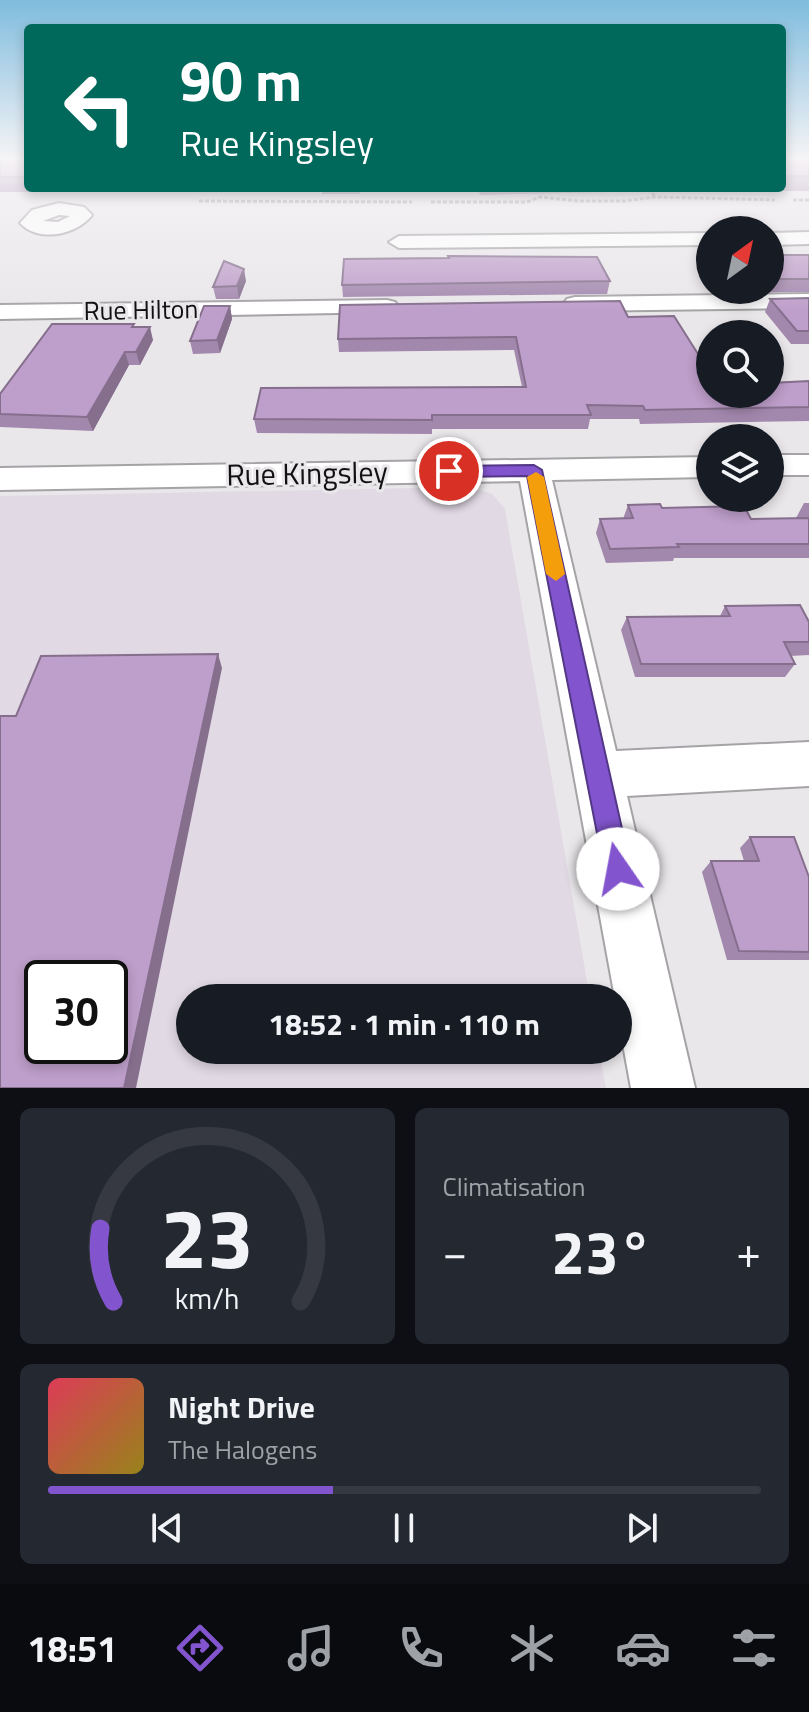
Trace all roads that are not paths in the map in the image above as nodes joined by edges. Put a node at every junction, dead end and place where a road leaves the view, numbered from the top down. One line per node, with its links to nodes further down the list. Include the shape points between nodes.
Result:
1 (38, 211): 2 (street)
2 (46, 211)
3 (809, 238): 5 (street)
4 (696, 239): 6 (street)
5 (784, 239)
6 (399, 242)
7 (809, 301): 8 (street)
8 (555, 305)
9 (412, 306): 10 (street, Rue Hilton)
10 (0, 312)
11 (784, 465): 12 (street)
12 (809, 465)
13 (696, 467): 14 (street, Rue Kingsley)
14 (534, 470): 15 (street, Rue Kingsley); 17 (street)
15 (0, 479)
16 (809, 764): 17 (street)
17 (598, 775): 18 (street)
18 (663, 1088)

